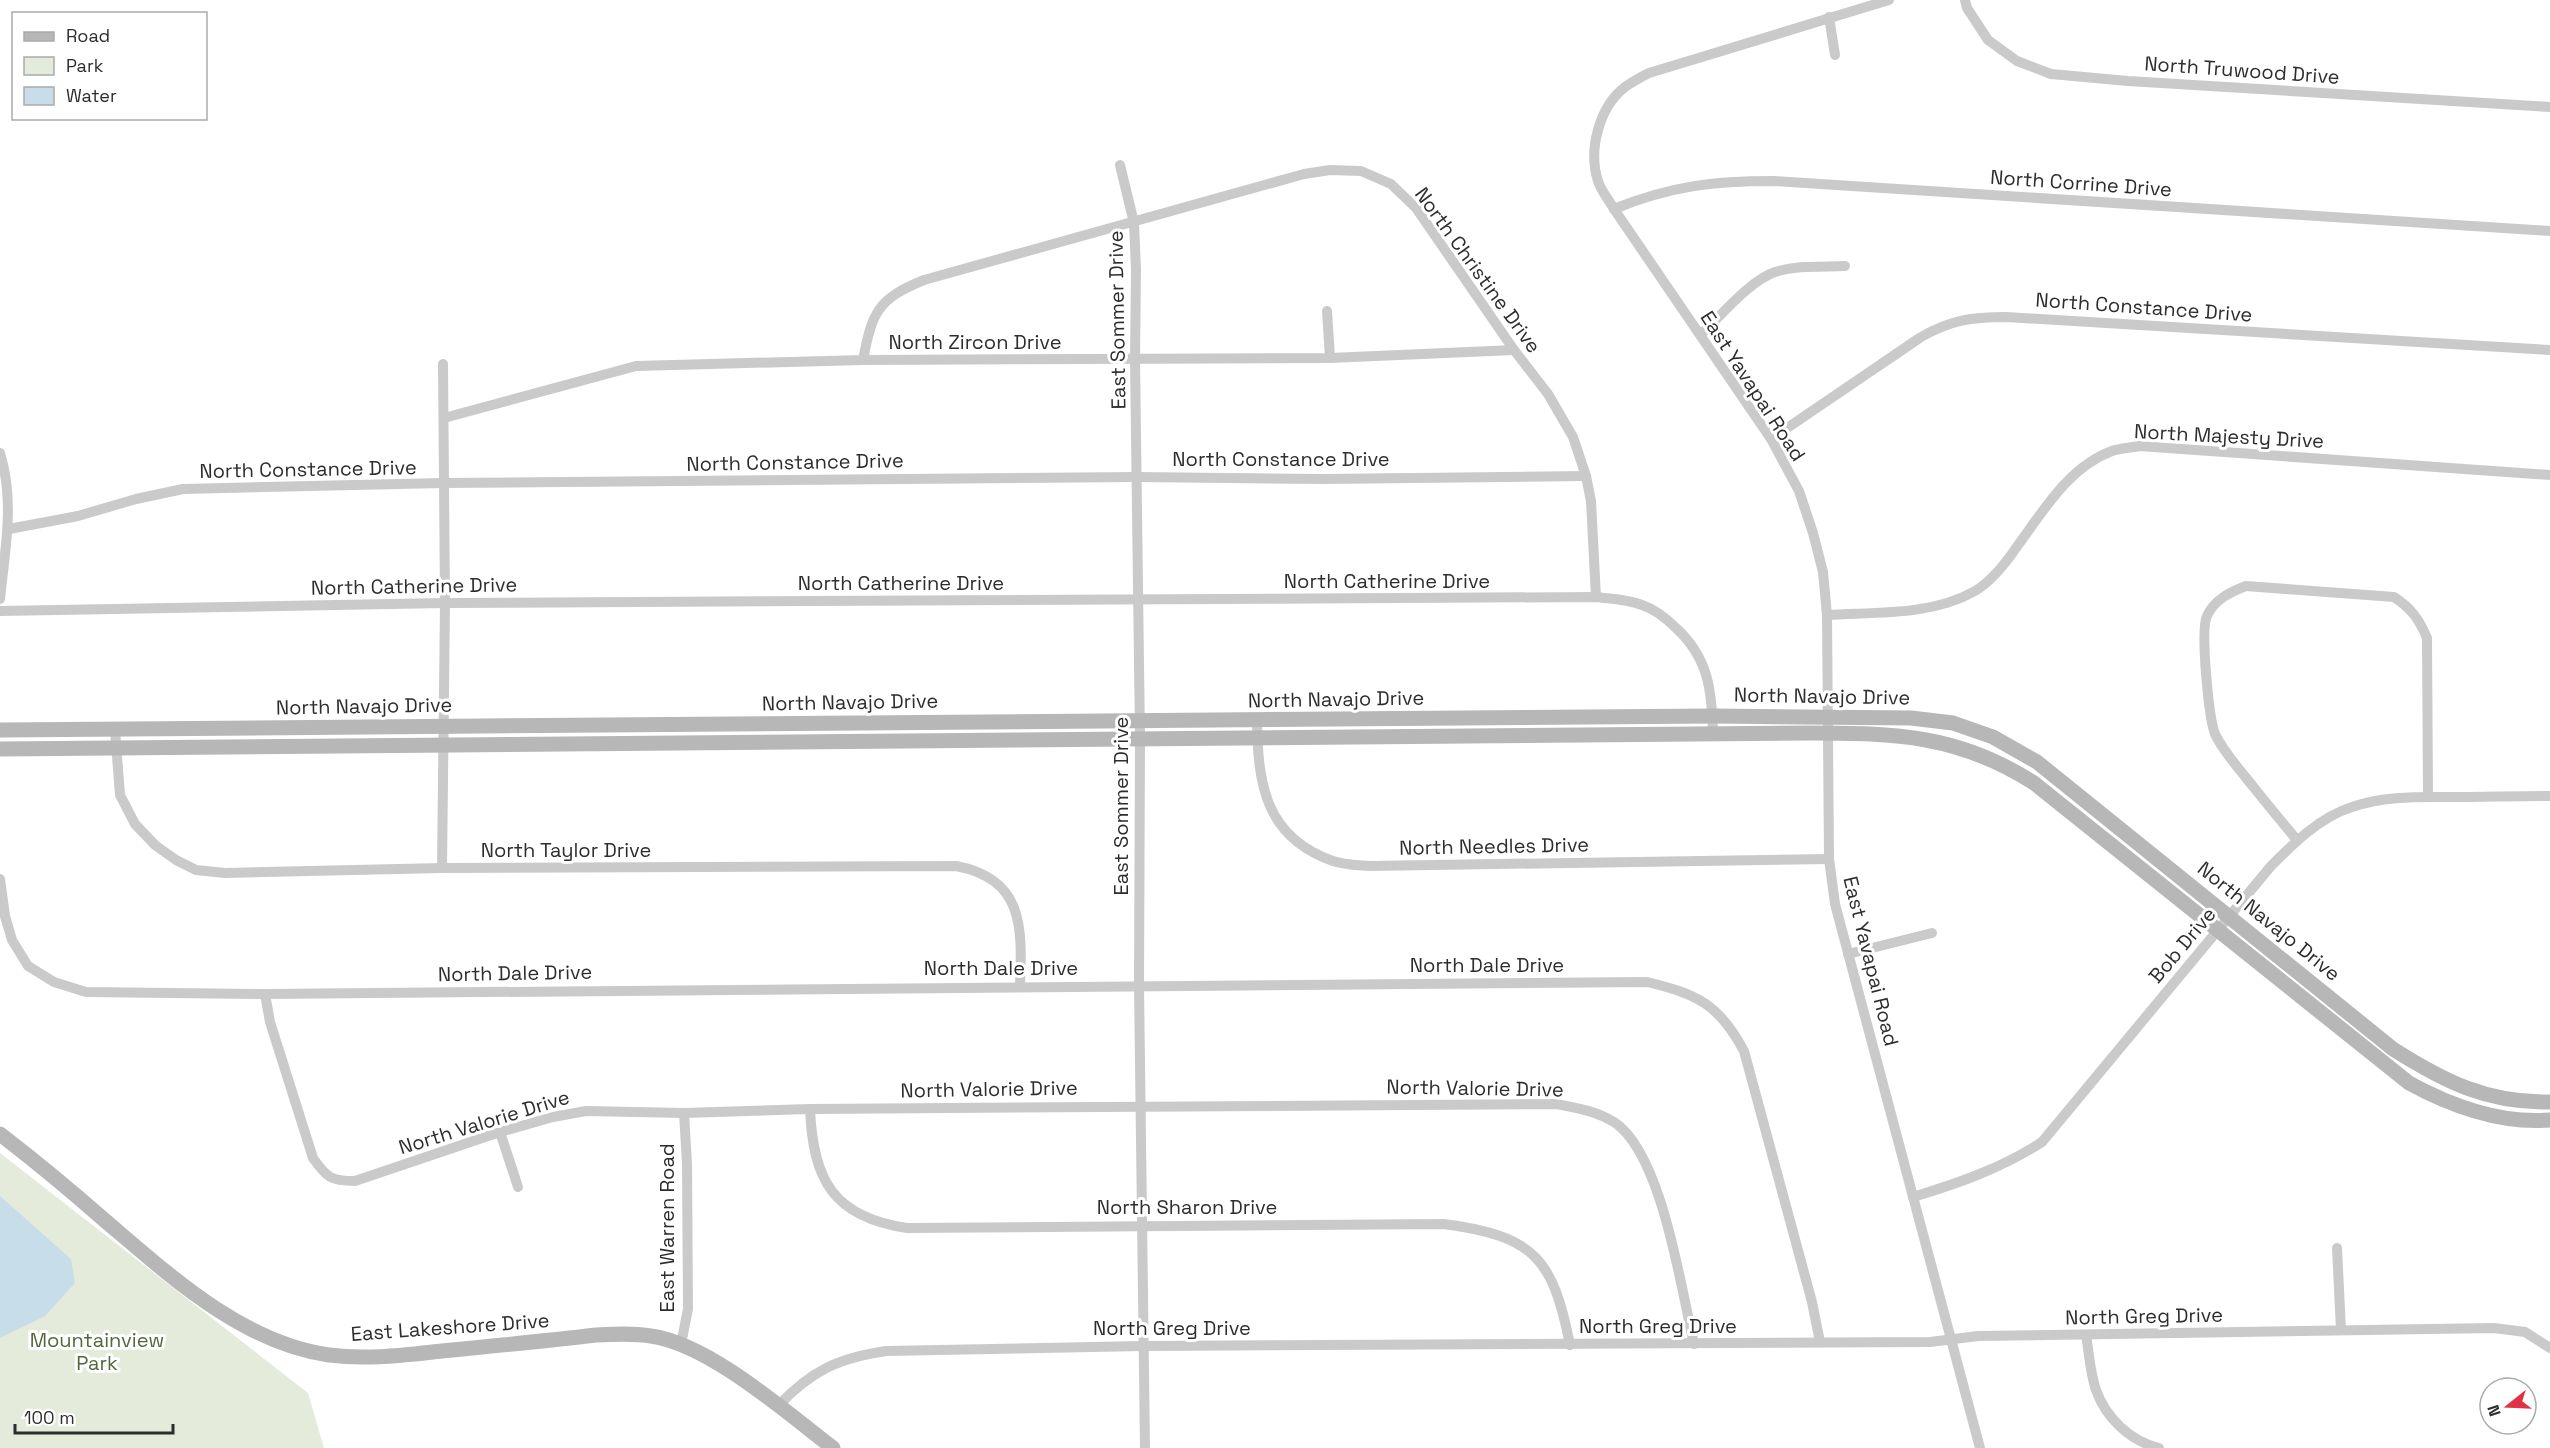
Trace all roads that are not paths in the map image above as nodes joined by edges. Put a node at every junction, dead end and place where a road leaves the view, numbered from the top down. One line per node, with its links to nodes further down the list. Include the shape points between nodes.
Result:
1 (1889, 0): 3 (street, East Yavapai Road)
2 (1965, 0): 5 (street, North Truwood Drive, via 1988,40 2017,61 2051,74)
3 (1829, 17): 4 (street); 7 (street, East Yavapai Road, via 1649,73 1623,88 1606,109 1596,138 1594,161 1598,183)
4 (1835, 55)
5 (2550, 108)
6 (1120, 165): 8 (street, East Sommer Drive)
7 (1614, 209): 9 (street, North Corrine Drive, via 1688,186 1725,181 1774,182); 12 (street, East Yavapai Road)
8 (1134, 223): 13 (street, North Christine Drive, via 1304,174 1361,171 1391,184 1416,208); 15 (street, East Sommer Drive); 17 (street, North Christine Drive, via 924,280 900,290 882,304 870,326)
9 (2550, 231)
10 (1845, 266): 12 (street, via 1777,271 1764,276)
11 (1327, 311): 16 (street)
12 (1700, 335): 20 (street, East Yavapai Road)
13 (1514, 350): 16 (street, North Zircon Drive); 23 (street, North Christine Drive, via 1548,394 1573,437)
14 (2550, 350): 20 (street, North Constance Drive, via 1973,317 1943,325 1921,337)
15 (1134, 358): 16 (street, North Zircon Drive); 17 (street, North Zircon Drive); 24 (street, East Sommer Drive)
16 (1330, 358)
17 (863, 360): 19 (street, North Zircon Drive, via 636,366)
18 (443, 364): 19 (street)
19 (444, 418): 25 (street)
20 (1771, 439): 32 (street, East Yavapai Road, via 1799,491 1813,533 1823,572)
21 (0, 453): 26 (street, via 9,495)
22 (2550, 475): 32 (street, North Majesty Drive, via 2139,446 2112,450 2085,466 2060,489 1991,579 1976,590 1950,603 1918,610)
23 (1586, 476): 24 (street, North Constance Drive); 27 (street, North Christine Drive)
24 (1137, 477): 25 (street, North Constance Drive); 29 (street, East Sommer Drive)
25 (443, 483): 26 (street, North Constance Drive, via 183,489); 30 (street)
26 (9, 529): 28 (street)
27 (1596, 597): 29 (street, North Catherine Drive); 33 (street, North Catherine Drive, via 1644,605 1689,640 1703,663)
28 (0, 599)
29 (1137, 599): 30 (street, North Catherine Drive); 36 (street, East Sommer Drive)
30 (445, 603): 31 (street, North Catherine Drive); 37 (street)
31 (0, 610)
32 (1827, 615): 34 (street, East Yavapai Road)
33 (1713, 716): 34 (street, North Navajo Drive); 35 (street, North Navajo Drive); 41 (street, North Catherine Drive)
34 (1829, 716): 40 (street, East Yavapai Road); 47 (street, North Navajo Drive, via 1953,723 1993,737)
35 (1257, 721): 36 (street, North Navajo Drive); 43 (street, North Needles Drive)
36 (1140, 722): 37 (street, North Navajo Drive); 42 (street, East Sommer Drive)
37 (443, 726): 39 (street, North Navajo Drive); 44 (street)
38 (0, 729): 39 (street, North Navajo Drive)
39 (115, 730): 45 (street, North Taylor Drive)
40 (1829, 733): 41 (street, North Navajo Drive); 50 (street, North Navajo Drive, via 1913,736 1948,743 1983,754); 52 (street, East Yavapai Road)
41 (1713, 734): 43 (street, North Navajo Drive)
42 (1140, 739): 43 (street, North Navajo Drive); 44 (street, North Navajo Drive); 60 (street, East Sommer Drive)
43 (1257, 739): 52 (street, North Needles Drive, via 1264,795 1281,828 1334,862 1370,866)
44 (443, 746): 45 (street, North Navajo Drive); 53 (street)
45 (116, 748): 46 (street, North Navajo Drive); 53 (street, North Taylor Drive, via 120,795 135,824 154,845 196,870 225,873)
46 (0, 749)
47 (2067, 784): 50 (street); 55 (street, North Navajo Drive)
48 (2550, 796): 49 (street, Bob Drive)
49 (2428, 797): 51 (street, Bob Drive, via 2380,800 2351,807); 51 (street, via 2427,638 2409,606 2394,597 2246,586 2229,592 2206,617 2211,716 2215,734 2227,754)
50 (2055, 798): 56 (street, North Navajo Drive)
51 (2296, 840): 55 (street, Bob Drive)
52 (1830, 859): 58 (street, East Yavapai Road, via 1835,904)
53 (442, 868): 59 (street, North Taylor Drive, via 956,866 975,870 1002,886 1016,909 1022,936)
54 (0, 879): 61 (street, North Dale Drive, via 4,916 12,940 28,966 54,982 86,992)
55 (2229, 916): 56 (street, Bob Drive); 62 (street, North Navajo Drive)
56 (2218, 930): 63 (street, North Navajo Drive); 72 (street, Bob Drive, via 2042,1142 1993,1169)
57 (1932, 933): 58 (street)
58 (1848, 954): 72 (street, East Yavapai Road)
59 (1020, 986): 60 (street, North Dale Drive); 61 (street, North Dale Drive)
60 (1139, 986): 65 (street, East Sommer Drive); 78 (street, North Dale Drive, via 1647,982 1682,990 1706,1003 1731,1027 1744,1051)
61 (265, 994): 69 (street, North Valorie Drive, via 270,1022 313,1158 324,1174 336,1181 355,1181)
62 (2375, 1034): 63 (street); 64 (street, North Navajo Drive, via 2433,1074 2469,1090 2507,1099)
63 (2364, 1048): 68 (street, North Navajo Drive, via 2409,1083 2458,1107 2512,1119)
64 (2550, 1102)
65 (1141, 1106): 66 (street, North Valorie Drive); 73 (street, East Sommer Drive); 80 (street, North Valorie Drive, via 1557,1104 1592,1111 1616,1123 1635,1143 1650,1172)
66 (810, 1109): 67 (street, North Valorie Drive); 73 (street, North Sharon Drive, via 811,1138 818,1166 834,1195 857,1214 882,1224 907,1228)
67 (684, 1113): 69 (street, North Valorie Drive, via 586,1111); 79 (street, East Warren Road, via 688,1309)
68 (2550, 1120)
69 (500, 1132): 71 (street)
70 (0, 1134): 79 (street, East Lakeshore Drive, via 176,1281 228,1315 294,1347 327,1355 376,1358 622,1334 653,1336)
71 (518, 1187)
72 (1913, 1197): 77 (street, East Yavapai Road)
73 (1142, 1226): 81 (street, North Sharon Drive, via 1444,1224 1503,1236 1532,1252 1551,1276 1562,1303); 82 (street, East Sommer Drive)
74 (2337, 1248): 75 (street)
75 (2341, 1330): 76 (street, North Greg Drive); 83 (street, North Greg Drive, via 2494,1328 2524,1332)
76 (2086, 1335): 77 (street, North Greg Drive); 88 (street, via 2096,1390 2109,1416 2129,1436)
77 (1950, 1338): 78 (street, North Greg Drive, via 1930,1342); 87 (street, East Yavapai Road)
78 (1820, 1342): 80 (street, North Greg Drive)
79 (681, 1344): 84 (street, East Lakeshore Drive)
80 (1694, 1344): 81 (street, North Greg Drive)
81 (1570, 1345): 82 (street, North Greg Drive)
82 (1144, 1346): 84 (street, North Greg Drive, via 886,1351 857,1355 816,1372); 86 (street, East Sommer Drive)
83 (2550, 1348)
84 (778, 1406): 85 (street, East Lakeshore Drive)
85 (833, 1448)
86 (1145, 1448)
87 (1980, 1448)
88 (2159, 1448)

